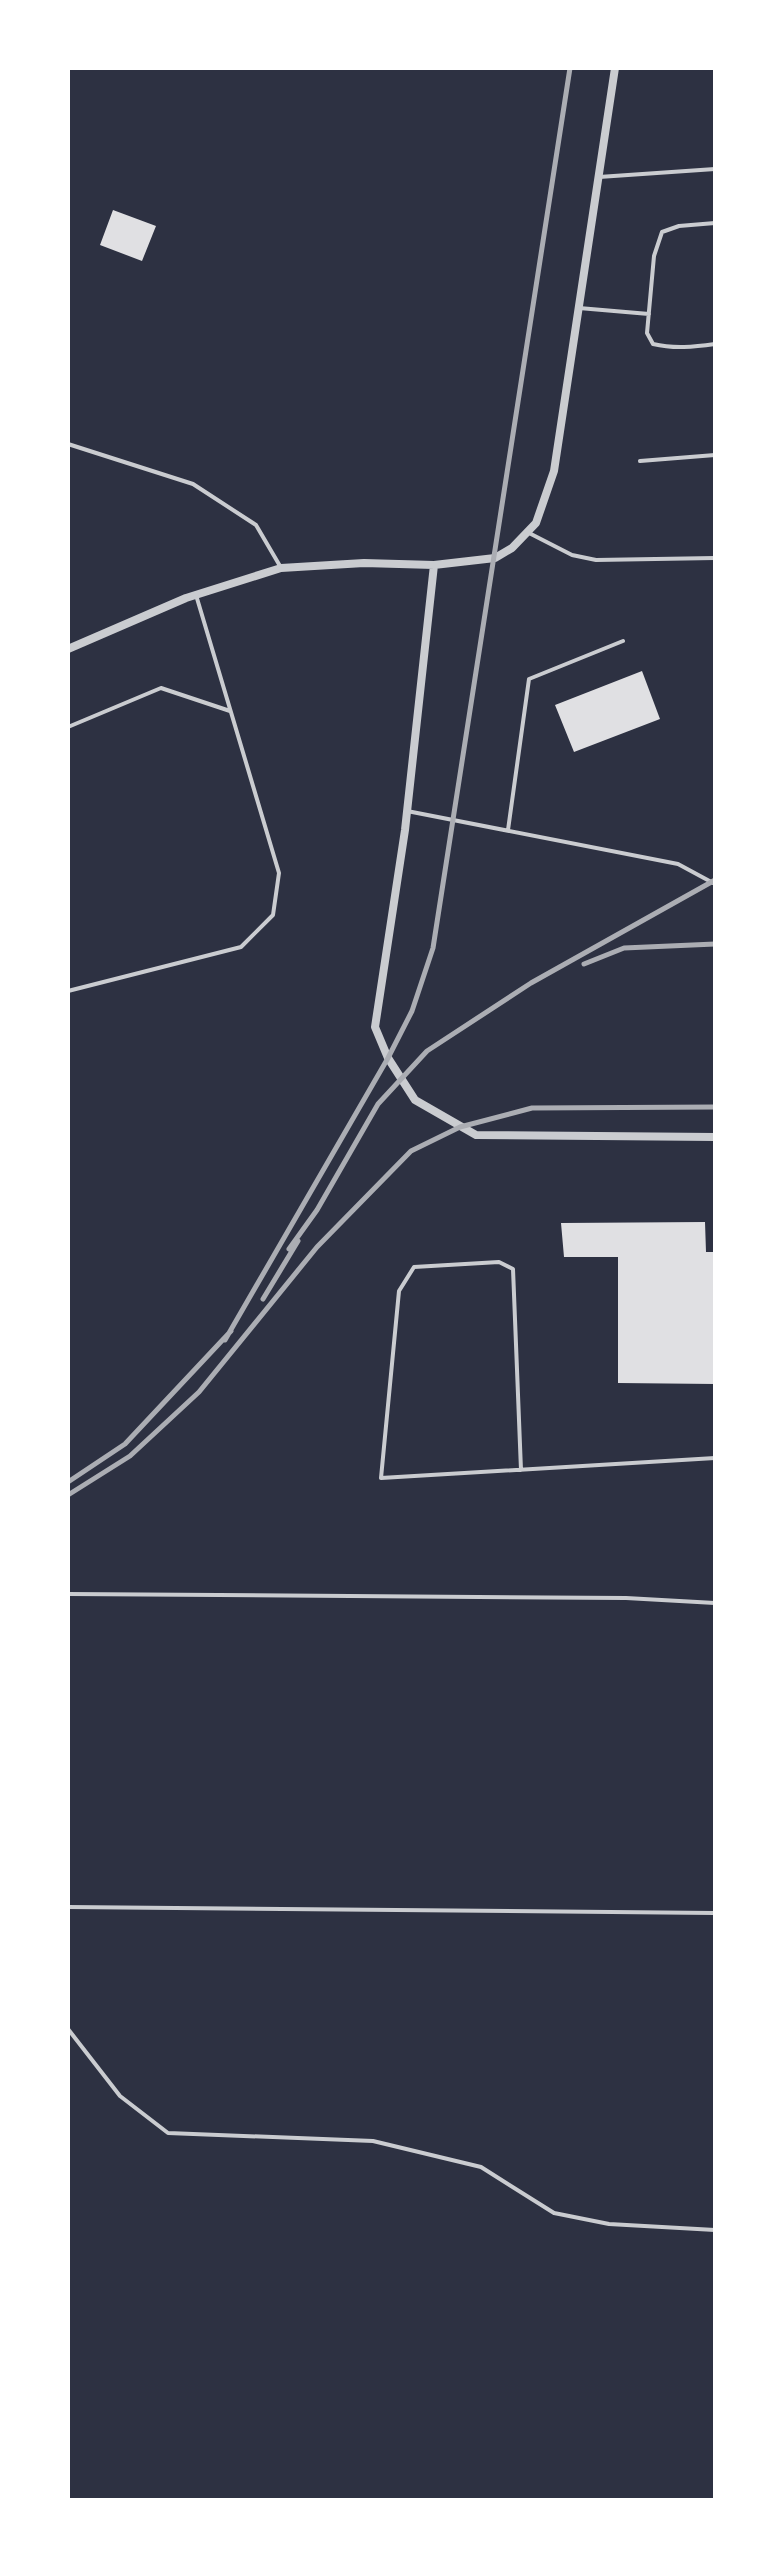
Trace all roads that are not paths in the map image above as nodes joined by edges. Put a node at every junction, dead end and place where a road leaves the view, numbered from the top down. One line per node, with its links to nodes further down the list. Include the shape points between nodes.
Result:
1 (615, 68): 3 (street)
2 (715, 169): 3 (lane)
3 (599, 177): 5 (street)
4 (715, 223): 6 (lane, via 662,232 654,256)
5 (578, 308): 6 (lane); 11 (street, via 554,471 536,523)
6 (649, 314): 7 (lane, via 647,333 653,344)
7 (715, 344)
8 (68, 444): 14 (lane, via 193,484 256,525)
9 (715, 455): 10 (lane)
10 (640, 461)
11 (527, 532): 12 (lane, via 572,555 596,560); 13 (street, via 495,558)
12 (715, 558)
13 (434, 565): 14 (street); 20 (street)
14 (281, 568): 15 (street)
15 (196, 595): 17 (street); 18 (lane)
16 (623, 641): 21 (lane, via 529,679)
17 (68, 649)
18 (230, 711): 19 (lane, via 161,688); 23 (lane, via 279,873 273,915 241,947)
19 (68, 727)
20 (407, 811): 21 (lane); 24 (street, via 375,1027 415,1100 476,1135)
21 (508, 830): 22 (lane, via 678,864)
22 (715, 884)
23 (68, 991)
24 (715, 1137)
25 (715, 1458): 26 (lane)
26 (521, 1470): 26 (lane, via 381,1478 399,1291 414,1267 499,1262 513,1269)
27 (68, 1594): 28 (lane)
28 (715, 1603)
29 (68, 1907): 30 (lane)
30 (715, 1913)
31 (68, 2029): 32 (lane, via 120,2096 168,2133 373,2141 481,2167 554,2213 609,2224)
32 (715, 2230)

